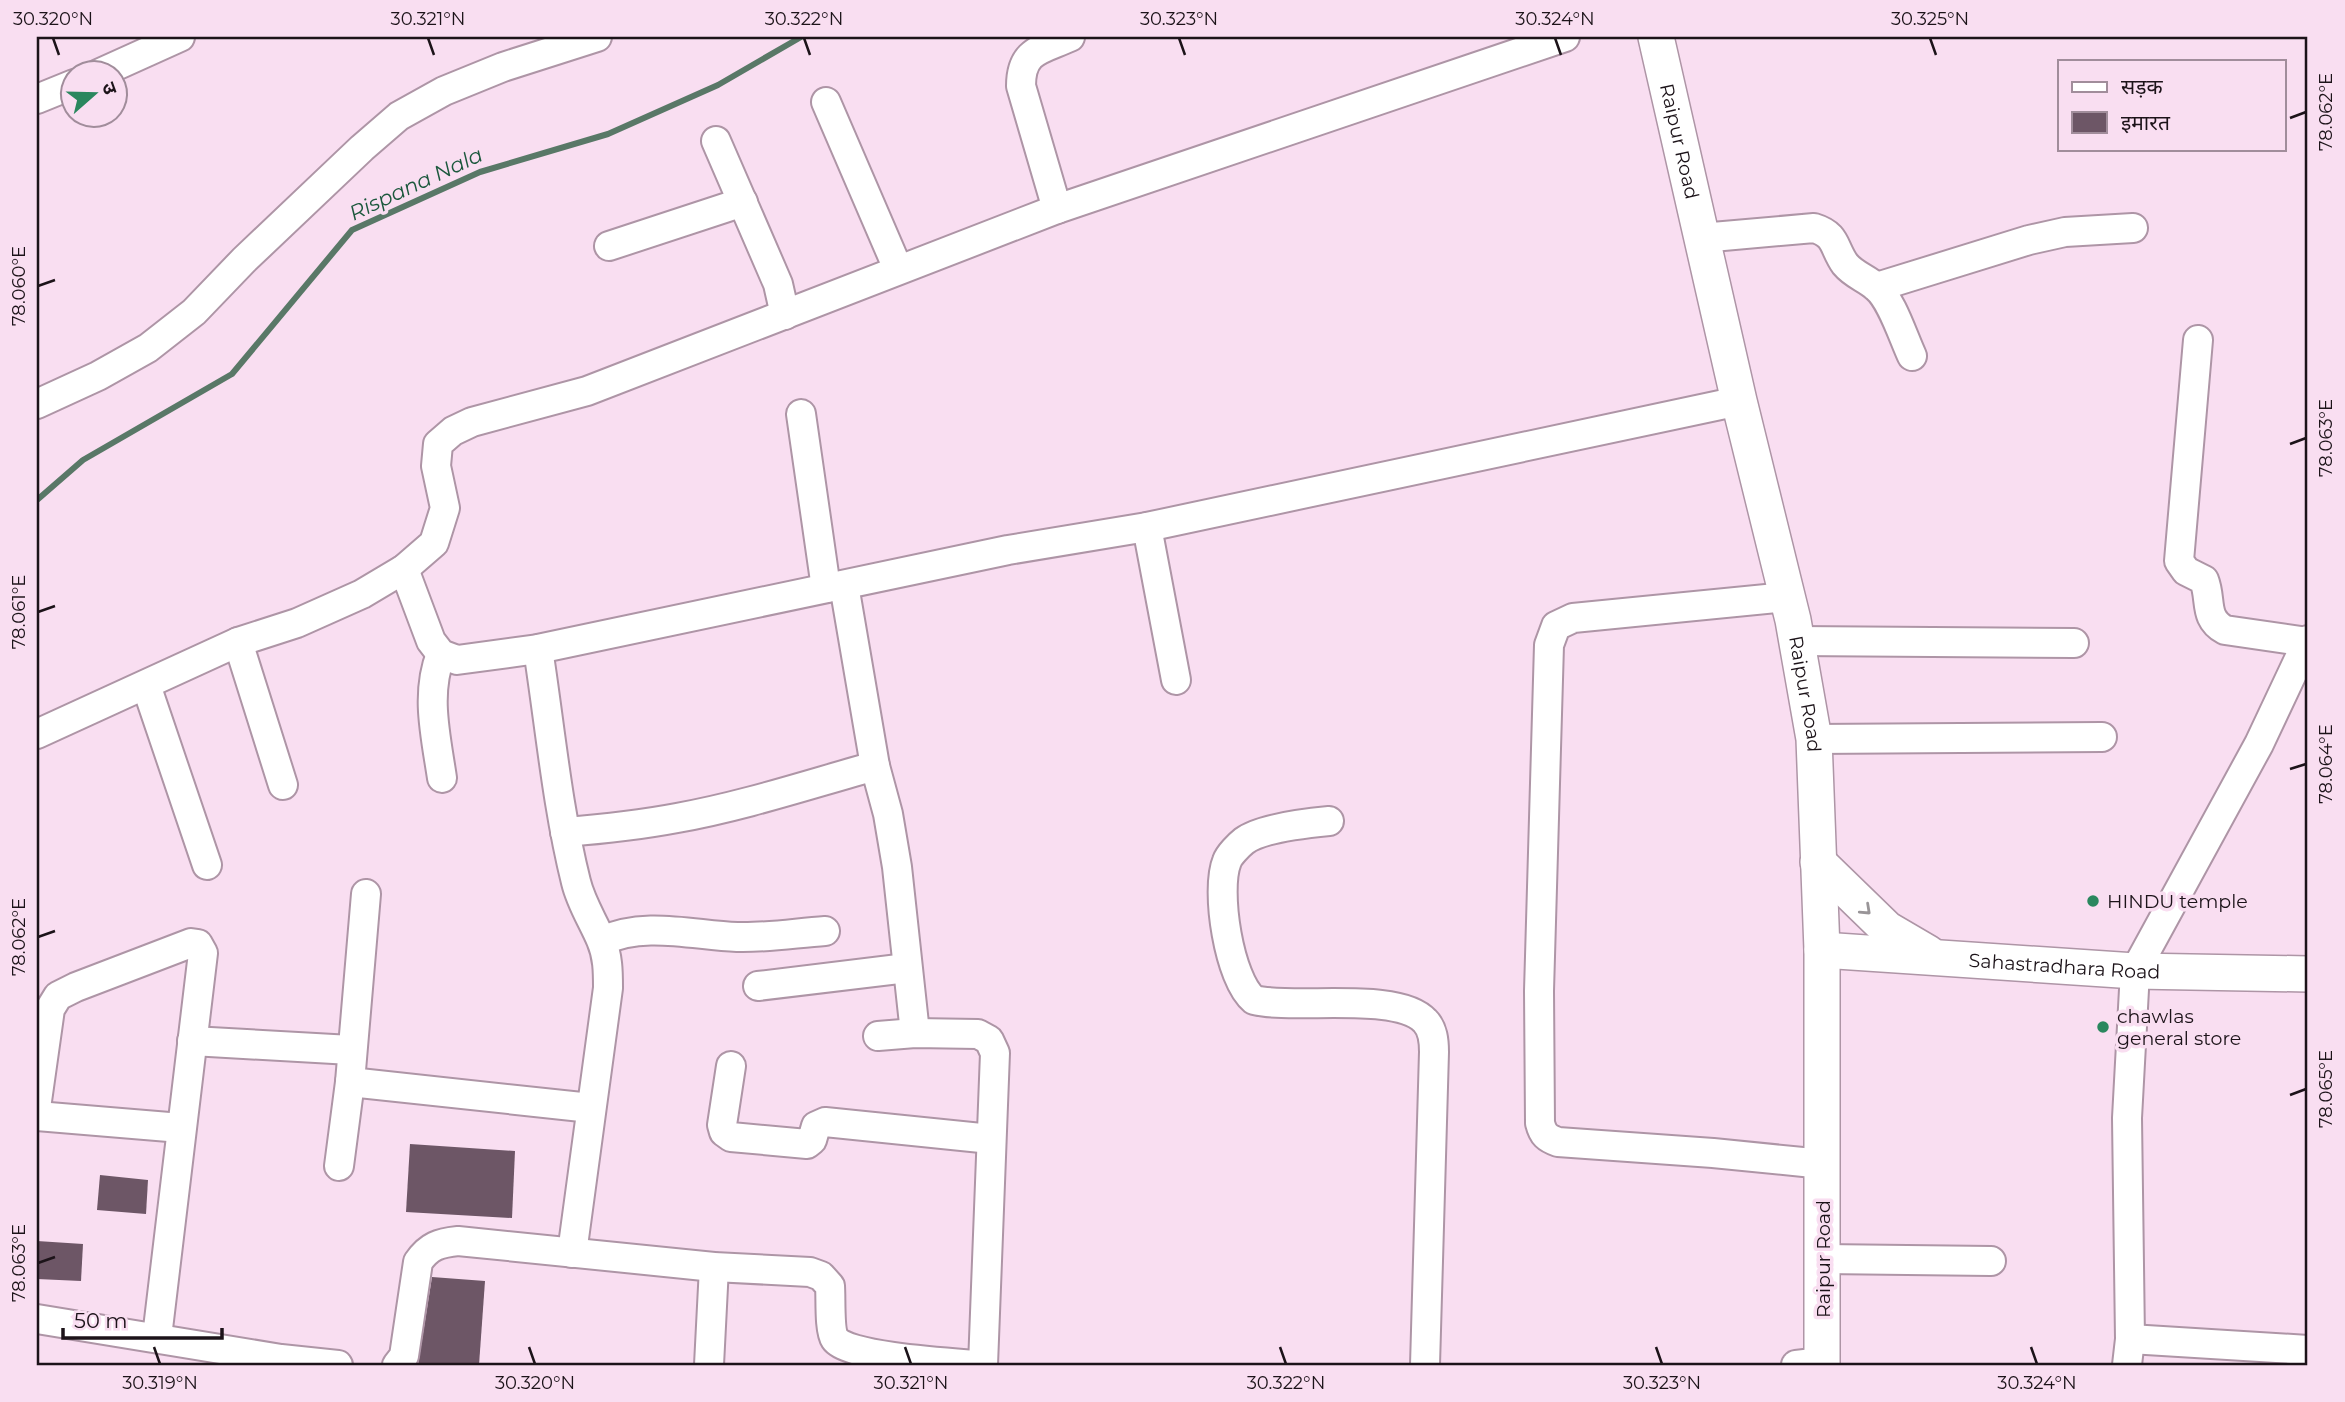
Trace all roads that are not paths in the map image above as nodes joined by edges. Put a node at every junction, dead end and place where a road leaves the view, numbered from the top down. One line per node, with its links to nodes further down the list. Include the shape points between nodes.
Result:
1 (180, 37): 6 (street)
2 (597, 37): 22 (street, via 491,72 400,116 194,312 148,348)
3 (1070, 37): 12 (street, via 1030,54 1021,69 1021,86)
4 (1565, 37): 12 (street)
5 (1656, 37): 14 (main road, Raipur Road)
6 (129, 60)
7 (60, 90): 8 (street)
8 (37, 99)
9 (826, 102): 16 (street)
10 (716, 141): 11 (street)
11 (743, 202): 15 (street); 18 (street, via 778,285)
12 (1057, 209): 16 (street)
13 (2133, 228): 17 (street, via 2065,232)
14 (1702, 238): 17 (street, via 1814,228 1833,239 1855,274); 21 (main road, Raipur Road)
15 (609, 246)
16 (898, 269): 18 (street)
17 (1877, 287): 20 (street)
18 (785, 315): 25 (street, via 587,391 453,431 438,444 436,466 445,508 434,543)
19 (2198, 340): 29 (street, via 2179,561 2186,571 2204,580 2215,625)
20 (1912, 356)
21 (1739, 401): 24 (street); 27 (main road, Raipur Road)
22 (37, 404)
23 (801, 414): 26 (street)
24 (1147, 527): 26 (street, via 1008,550); 34 (street)
25 (404, 569): 30 (street, via 297,623); 33 (street, via 431,641)
26 (835, 587): 32 (street); 39 (street)
27 (1786, 597): 28 (main road, Raipur Road); 66 (street, via 1573,618 1556,626 1549,645 1539,990 1540,1123 1548,1139 1558,1143)
28 (1796, 641): 31 (street); 38 (main road, Raipur Road)
29 (2308, 641): 52 (street, via 2259,744)
30 (239, 642): 35 (street); 41 (street)
31 (2074, 643)
32 (538, 649): 33 (street, via 457,660); 43 (street)
33 (441, 654): 40 (street, via 432,690)
34 (1176, 680)
35 (146, 685): 36 (street); 45 (street)
36 (37, 734)
37 (2102, 737): 38 (street)
38 (1814, 739): 44 (main road, Raipur Road)
39 (875, 765): 43 (street, via 680,817); 51 (street, via 897,867)
40 (442, 778)
41 (283, 785)
42 (1329, 821): 83 (street, via 1287,826 1245,840 1227,859 1221,884 1229,945 1233,967 1244,991 1254,1000 1379,1005 1406,1010 1430,1027 1434,1052)
43 (565, 832): 48 (street, via 576,884)
44 (1818, 862): 49 (main road, Raipur Road); 50 (main road, one-way to 50, via 1887,929)
45 (207, 865)
46 (366, 894): 58 (street)
47 (825, 931): 48 (street, via 739,937 635,930)
48 (602, 941): 62 (street, via 608,988)
49 (1822, 950): 50 (main road, Sahastradhara Road); 66 (main road, Raipur Road)
50 (1934, 956): 52 (main road, Sahastradhara Road)
51 (907, 968): 54 (street); 55 (street)
52 (2135, 971): 53 (main road, Sahastradhara Road); 75 (street, via 2127,1118)
53 (2308, 974)
54 (758, 986)
55 (915, 1033): 56 (street); 65 (street, via 978,1034 989,1040 996,1067)
56 (878, 1036)
57 (192, 1041): 58 (street); 61 (street, via 202,953 198,944 191,943 58,996 50,1009); 64 (street)
58 (351, 1050): 60 (street)
59 (730, 1066): 65 (street, via 722,1125 731,1137 807,1144 816,1126 825,1122)
60 (350, 1082): 62 (street); 67 (street)
61 (37, 1101)
62 (592, 1108): 68 (street)
63 (37, 1116): 64 (street)
64 (181, 1128): 73 (street)
65 (991, 1139): 82 (street)
66 (1823, 1164): 69 (main road, Raipur Road)
67 (339, 1166)
68 (572, 1253): 71 (street); 79 (street, via 458,1241 427,1249 418,1262 404,1356)
69 (1823, 1259): 70 (street); 77 (main road, Raipur Road)
70 (1991, 1261)
71 (714, 1267): 76 (street, via 821,1276 831,1286 835,1340 844,1347); 80 (street)
72 (37, 1319): 73 (street)
73 (157, 1337): 78 (street)
74 (2308, 1350): 75 (street)
75 (2128, 1352)
76 (897, 1362): 81 (street)
77 (1813, 1364)
78 (338, 1365)
79 (397, 1365)
80 (709, 1365)
81 (977, 1365)
82 (983, 1365)
83 (1425, 1365)

